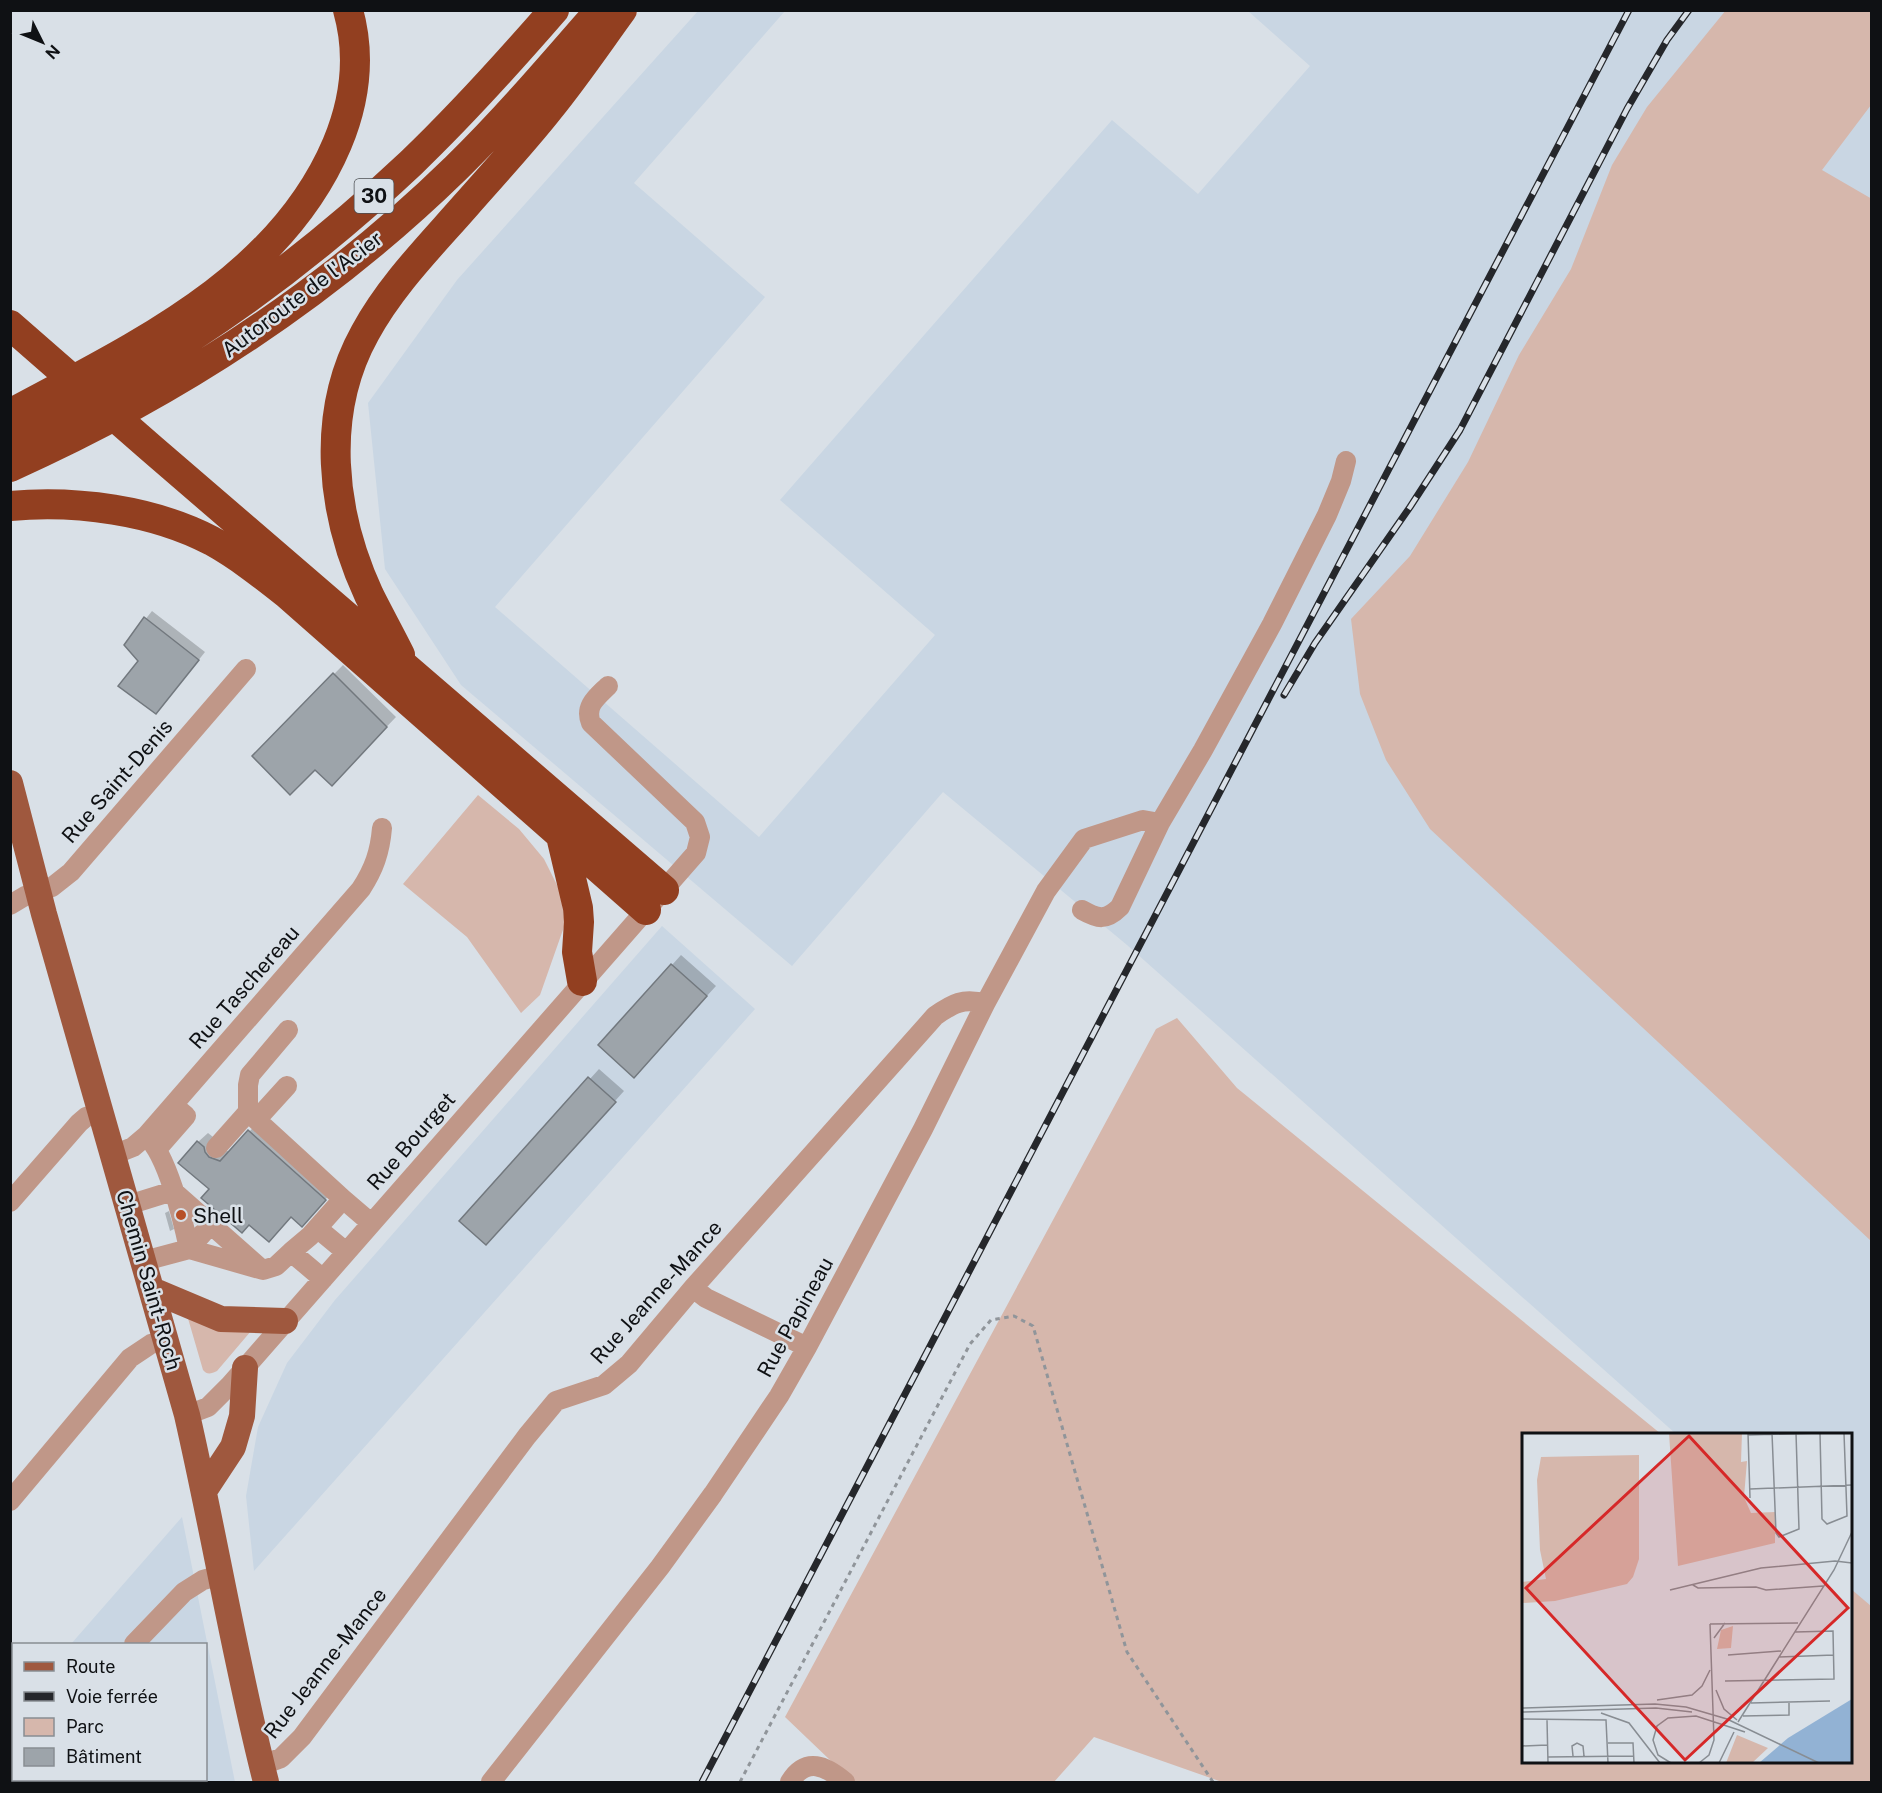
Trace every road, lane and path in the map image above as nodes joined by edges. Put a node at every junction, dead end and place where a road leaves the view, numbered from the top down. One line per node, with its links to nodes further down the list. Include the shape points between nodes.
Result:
1 (348, 10): 6 (highway, via 356,63 354,87 350,108 322,175 264,251)
2 (554, 10): 6 (highway, Autoroute de l'Acier / 30, via 463,112 389,184 309,251)
3 (600, 10): 10 (highway, Autoroute de l'Acier / 30, via 490,133 411,210 305,297 162,391)
4 (622, 10): 12 (highway, via 550,108 402,279 365,332 349,369 336,434 340,502 366,587)
5 (10, 325): 12 (highway)
6 (184, 328): 7 (highway, via 110,359); 8 (highway, Autoroute de l'Acier / 30, via 104,390)
7 (10, 414)
8 (10, 436)
9 (1346, 461): 16 (street, via 1327,514 1272,624)
10 (10, 467)
11 (10, 506): 18 (highway, via 68,504 123,513 162,521 228,550 335,636)
12 (406, 666): 20 (highway)
13 (246, 669): 19 (street, Rue Saint-Denis, via 71,872 52,887)
14 (608, 686): 20 (street, Rue Bourget, via 589,708 591,723 695,822 699,832 696,853)
15 (10, 783): 19 (main road, Chemin Saint-Roch)
16 (1160, 823): 22 (street, via 1120,907 1103,918); 24 (street, Rue Papineau, via 1143,820 1084,840 1037,905)
17 (382, 828): 29 (street, Rue Taschereau, via 377,860 361,889 173,1105)
18 (561, 836): 20 (highway); 23 (highway, via 578,909 577,952)
19 (39, 891): 21 (street, Rue Saint-Denis); 27 (main road, Chemin Saint-Roch)
20 (655, 900): 23 (street, Rue Bourget)
21 (10, 905)
22 (1082, 910)
23 (582, 981): 36 (street, Rue Bourget)
24 (985, 1004): 45 (street, Rue Jeanne-Mance, via 958,1001 935,1016); 49 (street, Rue Papineau)
25 (288, 1030): 28 (street, via 250,1075)
26 (287, 1086): 28 (street)
27 (101, 1112): 31 (main road, Chemin Saint-Roch); 34 (street, via 78,1123)
28 (253, 1116): 30 (street); 33 (street)
29 (152, 1142): 31 (street, Rue Taschereau); 32 (street)
30 (216, 1148)
31 (113, 1155): 35 (main road, Chemin Saint-Roch)
32 (173, 1191): 35 (street); 37 (street); 39 (street)
33 (343, 1199): 36 (street); 38 (street)
34 (10, 1202)
35 (128, 1205): 42 (main road, Chemin Saint-Roch)
36 (371, 1223): 41 (street, Rue Bourget)
37 (211, 1224): 39 (street); 43 (street)
38 (317, 1228): 40 (street); 41 (street)
39 (189, 1249): 42 (street); 43 (street)
40 (291, 1252): 43 (street, via 276,1266); 44 (street)
41 (346, 1252): 44 (street, Rue Bourget)
42 (144, 1261): 46 (main road, Chemin Saint-Roch)
43 (263, 1270)
44 (323, 1279): 47 (street, Rue Bourget)
45 (693, 1288): 49 (street, via 705,1298); 56 (street, Rue Jeanne-Mance, via 616,1377 556,1401 302,1737)
46 (152, 1290): 47 (main road, via 221,1319); 48 (main road, Chemin Saint-Roch)
47 (285, 1322): 50 (street, Rue Bourget)
48 (166, 1340): 51 (main road, Chemin Saint-Roch); 53 (street, via 151,1344 130,1358)
49 (807, 1347): 57 (street, Rue Papineau, via 713,1494)
50 (245, 1368): 51 (street, Rue Bourget, via 212,1404); 52 (main road, via 242,1416 233,1447)
51 (187, 1415): 52 (main road, Chemin Saint-Roch)
52 (204, 1491): 54 (main road, Chemin Saint-Roch)
53 (10, 1501)
54 (221, 1575): 55 (street, via 184,1592); 56 (main road, Chemin Saint-Roch)
55 (135, 1643)
56 (264, 1774)
57 (491, 1782)
58 (740, 1782): 61 (path, via 970,1344 991,1320 1014,1316 1033,1326 1127,1652)
59 (790, 1782): 60 (street, via 804,1768 817,1766)
60 (845, 1782)
61 (1213, 1782)

